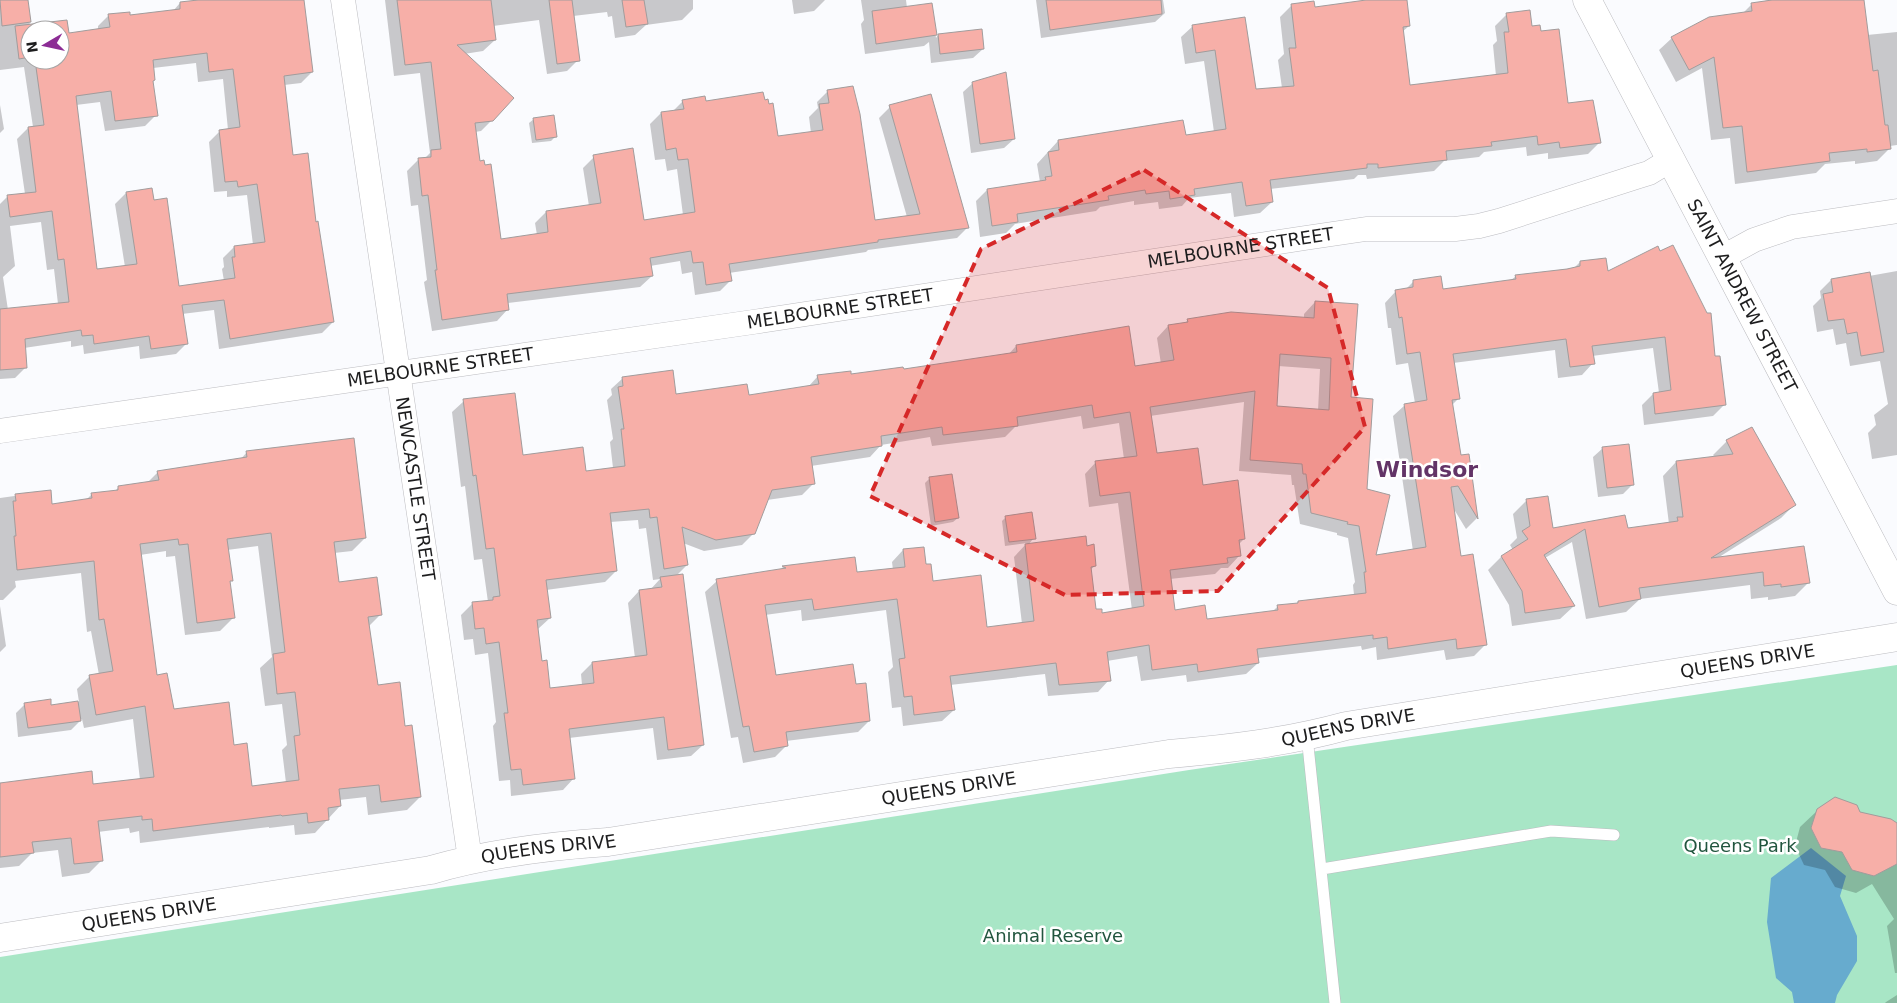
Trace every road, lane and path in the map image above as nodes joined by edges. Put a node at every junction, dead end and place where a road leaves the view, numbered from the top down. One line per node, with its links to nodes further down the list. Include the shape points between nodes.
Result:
1 (343, 0): 6 (street, NEWCASTLE STREET)
2 (1587, 0): 3 (main road, SAINT ANDREW STREET)
3 (1672, 159): 5 (main road, SAINT ANDREW STREET); 6 (street, MELBOURNE STREET, via 1649,173 1479,226 1366,229)
4 (1897, 211): 5 (street, via 1792,228 1754,240)
5 (1723, 257): 8 (main road, SAINT ANDREW STREET)
6 (398, 373): 7 (street, MELBOURNE STREET); 12 (street, NEWCASTLE STREET)
7 (0, 431)
8 (1897, 591)
9 (1897, 637): 10 (main road, QUEENS DRIVE, via 1346,726)
10 (1307, 736): 12 (main road, QUEENS DRIVE, via 1169,754 608,842 552,846); 13 (lane)
11 (1614, 835): 13 (lane, via 1551,831)
12 (470, 859): 14 (main road, QUEENS DRIVE, via 431,870)
13 (1322, 869): 15 (lane)
14 (0, 938)
15 (1335, 1002)

